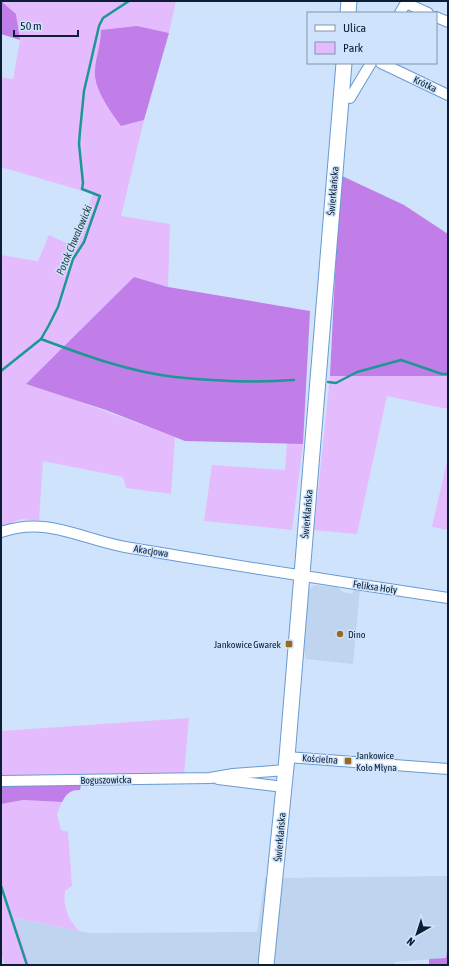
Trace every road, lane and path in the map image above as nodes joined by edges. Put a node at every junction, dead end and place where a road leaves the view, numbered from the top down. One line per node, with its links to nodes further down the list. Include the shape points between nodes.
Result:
1 (349, 1): 3 (main road)
2 (407, 2): 4 (street); 5 (street)
3 (348, 12)
4 (401, 12)
5 (426, 12)
6 (437, 17): 7 (street)
7 (448, 22)
8 (344, 64): 14 (main road, Świerklańska)
9 (370, 64): 12 (street)
10 (383, 64): 11 (street, Krótka)
11 (448, 95)
12 (350, 98)
13 (1, 532): 14 (street, Akacjowa, via 38,525 123,546)
14 (302, 576): 15 (street, Feliksa Hoły); 16 (main road, Świerklańska)
15 (448, 598)
16 (286, 763): 17 (street, Kościelna); 18 (street, Boguszowicka); 20 (main road, Świerklańska)
17 (448, 768)
18 (210, 778): 19 (street, Boguszowicka); 20 (street, Boguszowicka)
19 (1, 781)
20 (284, 787): 21 (main road, Świerklańska)
21 (266, 965)

